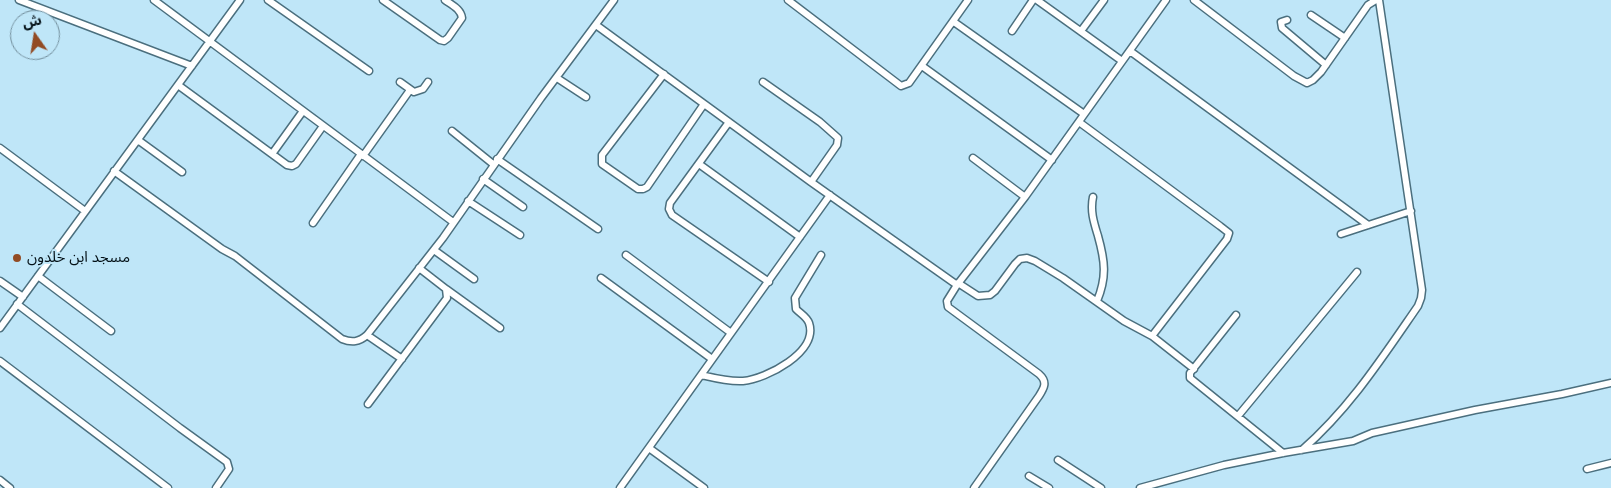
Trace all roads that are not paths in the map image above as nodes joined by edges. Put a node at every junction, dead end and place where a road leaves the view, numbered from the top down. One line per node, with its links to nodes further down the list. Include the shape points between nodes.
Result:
1 (19, 0): 27 (street)
2 (240, 0): 23 (street)
3 (268, 0): 29 (street)
4 (383, 0): 5 (street, via 444,41 462,18 462,13)
5 (445, 0)
6 (614, 0): 19 (street)
7 (788, 0): 28 (street, via 901,86 909,83)
8 (1033, 0): 20 (street)
9 (1037, 0): 21 (street)
10 (1104, 0): 21 (street)
11 (1166, 0): 24 (street)
12 (1195, 0): 26 (street, via 1304,83 1313,80)
13 (1377, 0): 22 (street, via 1368,5); 62 (street)
14 (156, 1): 23 (street)
15 (966, 1): 18 (street)
16 (1311, 15): 22 (street)
17 (1287, 20): 26 (street, via 1281,22 1282,28)
18 (954, 22): 28 (street); 40 (street)
19 (596, 25): 30 (street); 31 (street)
20 (1012, 31)
21 (1080, 31): 25 (street)
22 (1345, 38): 26 (street)
23 (209, 41): 27 (street); 39 (street)
24 (1130, 51): 25 (street); 66 (street)
25 (1122, 61): 40 (street)
26 (1326, 65)
27 (192, 66): 35 (street)
28 (922, 66): 50 (street)
29 (369, 71)
30 (664, 74): 38 (street); 38 (street, via 602,155 602,164 638,189 647,187)
31 (557, 78): 37 (street); 51 (street)
32 (400, 82): 36 (street)
33 (428, 82): 36 (street, via 419,92)
34 (763, 82): 56 (street, via 838,138 837,145)
35 (178, 85): 45 (street); 47 (street)
36 (410, 90): 48 (street)
37 (586, 97)
38 (704, 104): 41 (street)
39 (303, 111): 43 (street); 47 (street)
40 (1084, 114): 42 (street)
41 (729, 122): 52 (street); 56 (street)
42 (1078, 122): 50 (street); 92 (street, via 1228,234)
43 (322, 126): 47 (street, via 296,164 287,165); 48 (street)
44 (452, 131): 51 (street)
45 (138, 140): 53 (street); 54 (street)
46 (0, 148): 63 (street)
47 (272, 154)
48 (362, 155): 64 (street); 65 (street)
49 (973, 158): 58 (street)
50 (1052, 160): 58 (street)
51 (495, 162): 55 (street); 67 (street)
52 (699, 164): 70 (street); 80 (street, via 669,209)
53 (114, 171): 63 (street); 91 (street, via 271,283 342,339 352,342)
54 (182, 172)
55 (484, 179): 60 (street); 61 (street)
56 (811, 182): 57 (street)
57 (830, 195): 70 (street); 81 (street)
58 (1025, 197): 81 (street)
59 (1093, 197): 84 (street, via 1091,208 1104,269 1103,286)
60 (468, 200): 64 (street); 69 (street)
61 (523, 207)
62 (1411, 210): 66 (street); 102 (street, via 1422,290 1418,306 1353,398)
63 (85, 211): 76 (street)
64 (453, 222): 71 (street)
65 (313, 223)
66 (1368, 225): 68 (street)
67 (598, 229)
68 (1341, 234)
69 (520, 235)
70 (800, 237): 80 (street)
71 (434, 250): 74 (street); 78 (street)
72 (821, 255): 97 (street, via 795,298 796,309 807,318 810,326 807,341 796,356 781,368 742,381)
73 (626, 256): 90 (street)
74 (419, 268): 82 (street); 91 (street)
75 (1357, 272): 100 (street)
76 (38, 276): 83 (street); 89 (street)
77 (601, 278): 93 (street)
78 (474, 279)
79 (0, 281): 83 (street)
80 (769, 282): 90 (street)
81 (958, 284): 84 (street, via 978,296 990,295 1020,259 1027,258); 114 (street, via 947,300 947,306 1045,381)
82 (446, 290): 88 (street); 94 (street, via 447,298)
83 (23, 296): 85 (street)
84 (1097, 301): 92 (street)
85 (17, 304): 87 (street); 111 (street, via 227,462 229,469)
86 (1236, 315): 96 (street)
87 (0, 328)
88 (500, 328)
89 (111, 331)
90 (731, 333): 93 (street)
91 (367, 335): 94 (street)
92 (1152, 336): 96 (street)
93 (712, 358): 97 (street)
94 (402, 359): 99 (street)
95 (0, 362): 110 (street)
96 (1194, 369): 100 (street, via 1190,378)
97 (701, 375): 101 (street)
98 (1611, 383): 102 (street)
99 (368, 404)
100 (1238, 416): 103 (street)
101 (649, 448): 112 (street); 113 (street)
102 (1302, 450): 103 (street)
103 (1282, 453): 117 (street)
104 (1058, 460): 116 (street)
105 (1611, 462): 106 (street)
106 (1587, 470)
107 (1029, 476): 115 (street)
108 (0, 480): 109 (street)
109 (10, 488)
110 (168, 488)
111 (216, 488)
112 (620, 488)
113 (704, 488)
114 (974, 488)
115 (1049, 488)
116 (1101, 488)
117 (1140, 488)

